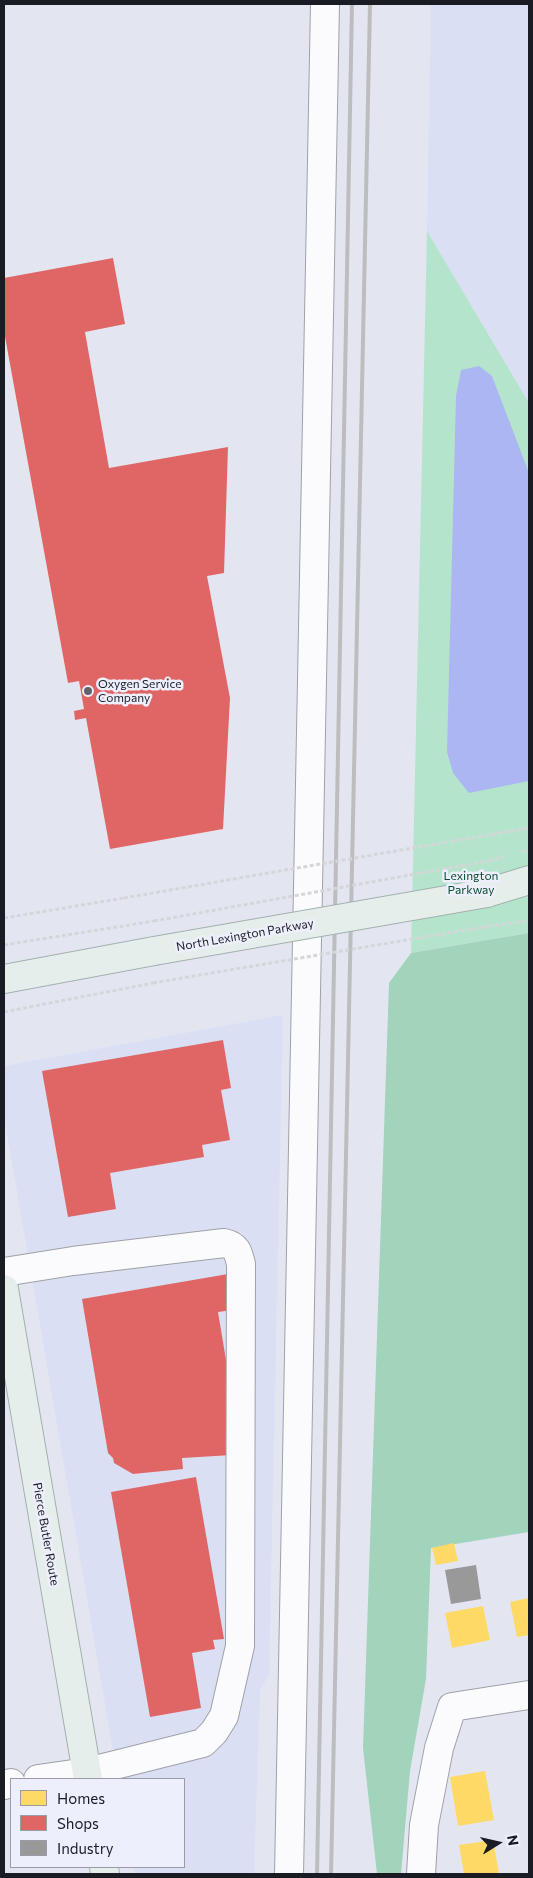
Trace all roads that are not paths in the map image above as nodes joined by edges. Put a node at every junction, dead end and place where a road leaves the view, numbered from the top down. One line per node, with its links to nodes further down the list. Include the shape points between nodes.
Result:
1 (324, 4): 11 (street)
2 (529, 880): 3 (main road)
3 (486, 893): 4 (main road); 5 (main road, North Lexington Parkway, bridge)
4 (529, 893)
5 (4, 979)
6 (4, 1272): 9 (street, via 224,1243 238,1251 241,1264 240,1646 224,1716 203,1743)
7 (4, 1289): 9 (main road, Pierce Butler Route)
8 (529, 1695): 12 (street, via 452,1707 439,1748 424,1825)
9 (88, 1776): 10 (street)
10 (55, 1778)
11 (290, 1874)
12 (421, 1874)

